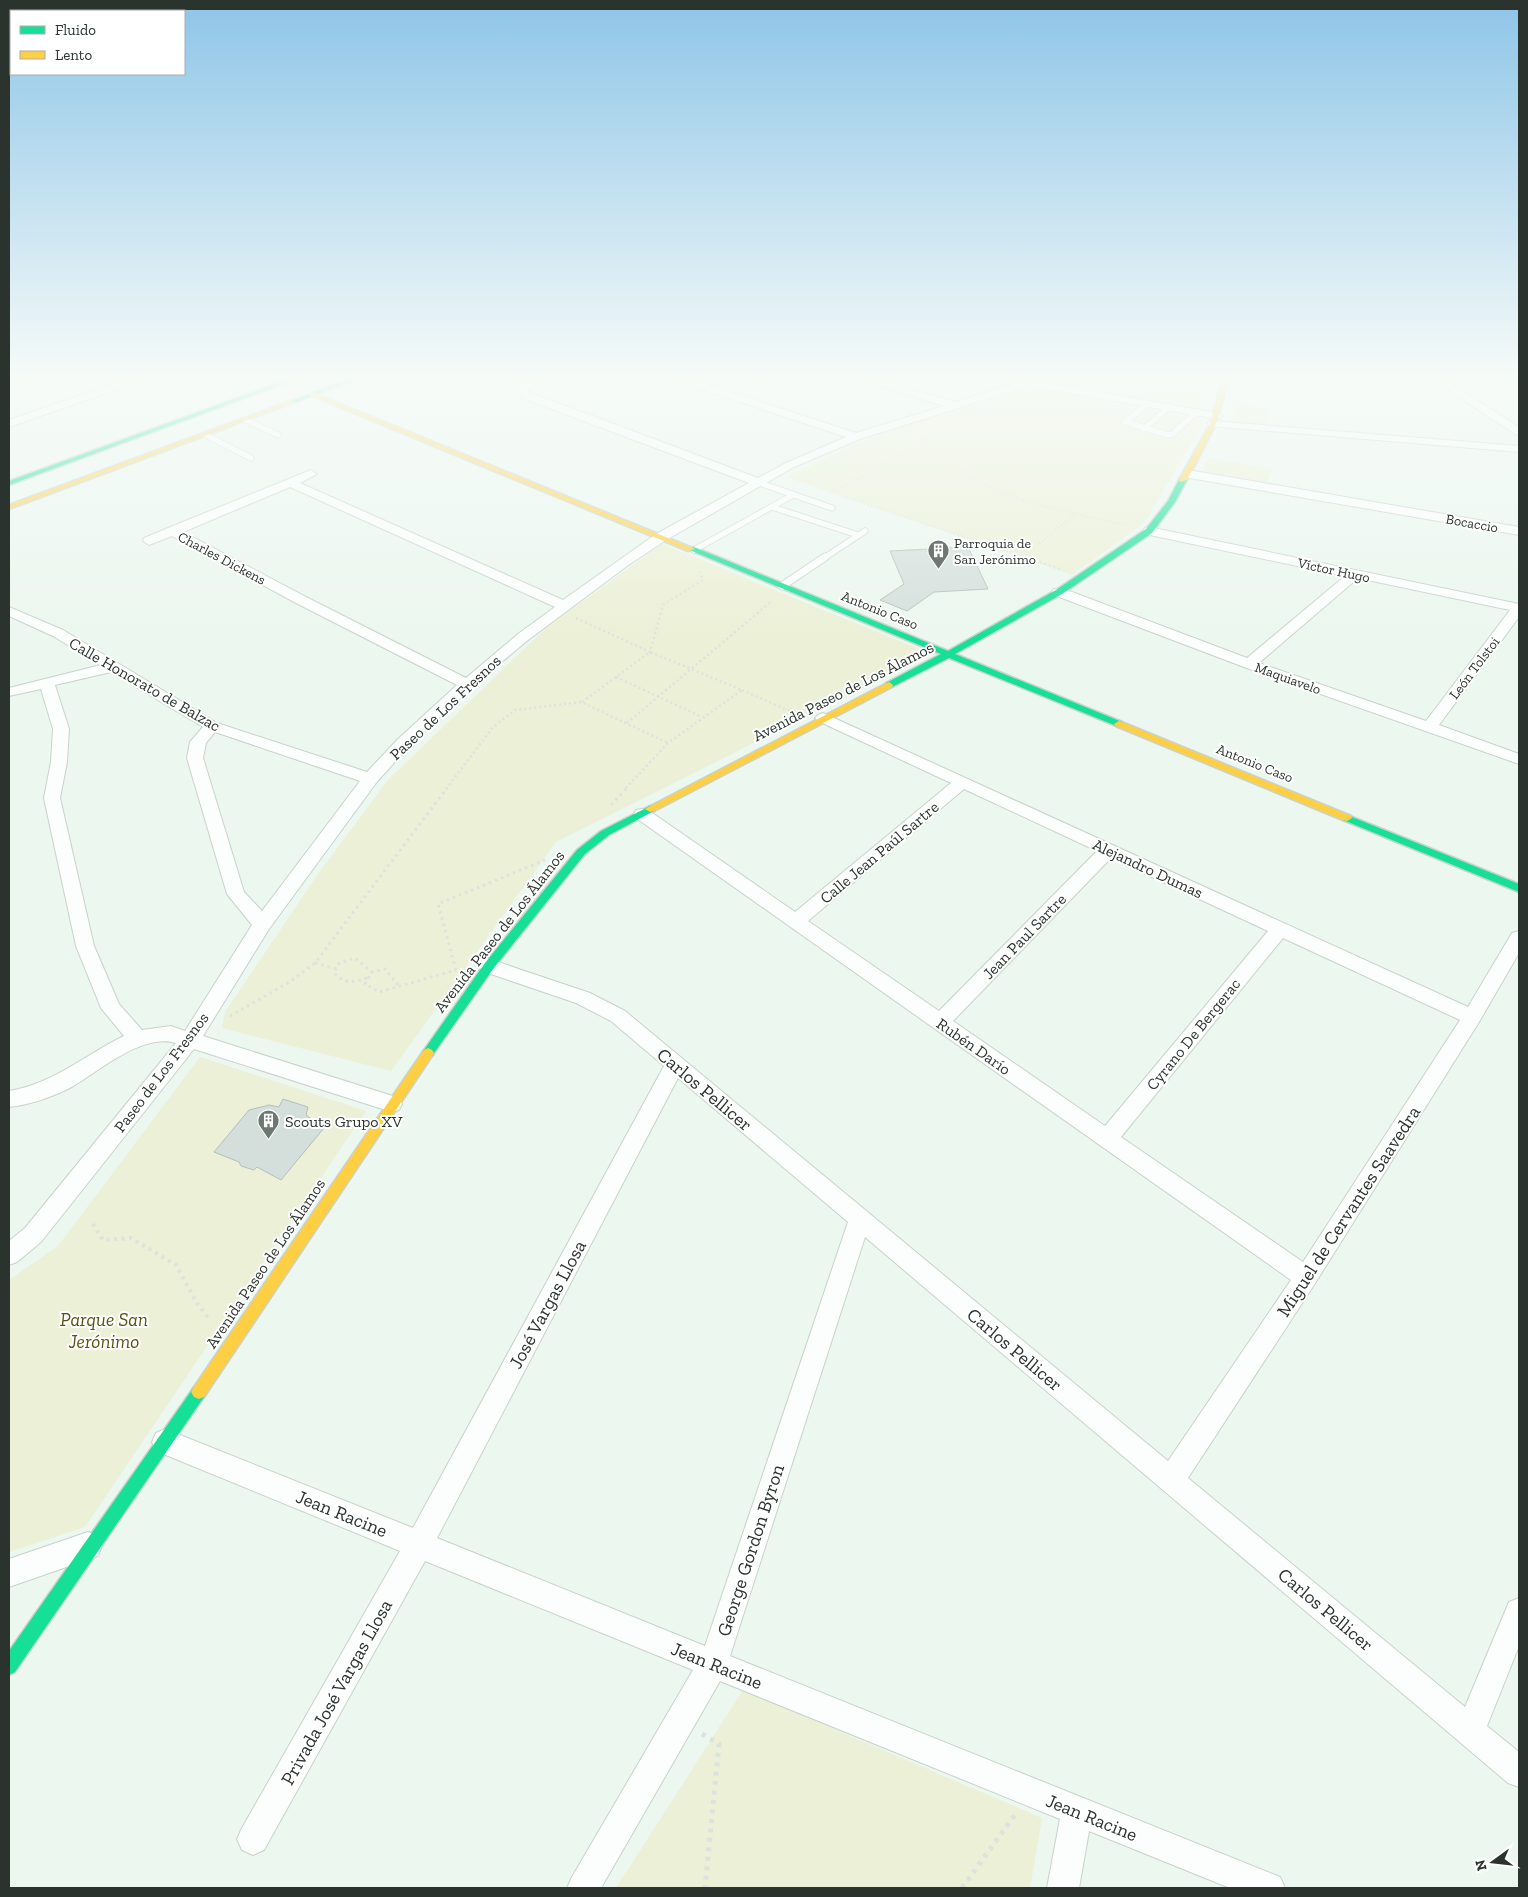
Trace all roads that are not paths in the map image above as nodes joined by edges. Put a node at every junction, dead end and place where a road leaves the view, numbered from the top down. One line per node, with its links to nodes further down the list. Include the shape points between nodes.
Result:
1 (65, 463): 12 (street)
2 (83, 463): 13 (street, via 38,480 31,487 40,491)
3 (132, 463): 13 (street)
4 (479, 463): 23 (street, Antonio Caso)
5 (704, 463): 11 (street)
6 (796, 463): 11 (street, Paseo de Los Fresnos)
7 (1194, 463): 9 (street, Avenida Paseo de Los Álamos)
8 (311, 474): 10 (street)
9 (1188, 474): 20 (street, Avenida Paseo de Los Álamos); 21 (street, Bocaccio)
10 (289, 482): 18 (street, Charles Dickens); 29 (street)
11 (757, 482): 14 (lane); 23 (street, Paseo de Los Fresnos)
12 (9, 483)
13 (63, 488): 15 (street)
14 (792, 495): 16 (lane); 17 (lane)
15 (9, 507)
16 (772, 507): 22 (lane); 25 (lane)
17 (832, 508)
18 (172, 531): 24 (street); 36 (street, Charles Dickens)
19 (865, 531): 22 (lane)
20 (1149, 531): 26 (street, Víctor Hugo); 28 (street, Avenida Paseo de Los Álamos)
21 (1519, 531)
22 (858, 535): 27 (lane)
23 (661, 537): 25 (street, Antonio Caso); 29 (street, Paseo de Los Fresnos)
24 (149, 541)
25 (694, 550): 27 (street, Antonio Caso)
26 (1354, 575): 30 (street, Víctor Hugo); 33 (street)
27 (785, 588): 32 (street, Antonio Caso)
28 (1059, 592): 32 (street, Avenida Paseo de Los Álamos); 33 (street, Maquiavelo)
29 (564, 606): 36 (street, Paseo de Los Fresnos)
30 (1519, 608): 40 (street, León Tolstoi)
31 (9, 611): 34 (street, Calle Honorato de Balzac, via 58,633)
32 (949, 654): 38 (street, Avenida Paseo de Los Álamos); 46 (street, Antonio Caso)
33 (1249, 664): 40 (street, Maquiavelo)
34 (112, 667): 35 (street); 39 (street, Calle Honorato de Balzac)
35 (47, 683): 37 (street); 54 (street, via 61,729 52,798 85,946 111,1008)
36 (467, 684): 42 (street, Paseo de Los Fresnos, via 404,742)
37 (9, 692)
38 (820, 720): 43 (street, Alejandro Dumas); 44 (street, Avenida Paseo de Los Álamos)
39 (212, 726): 42 (street, Calle Honorato de Balzac); 48 (street, via 198,742 195,758 236,894)
40 (1429, 728): 41 (street, Maquiavelo)
41 (1519, 759)
42 (370, 779): 48 (street, Paseo de Los Fresnos)
43 (963, 782): 45 (street, Alejandro Dumas); 47 (street, Calle Jean Paúl Sartre)
44 (642, 814): 47 (street, Rubén Darío); 51 (street, Avenida Paseo de Los Álamos, via 605,833 581,852)
45 (1108, 850): 49 (street, Alejandro Dumas); 53 (street, Jean Paul Sartre)
46 (1519, 888)
47 (796, 921): 53 (street, Rubén Darío)
48 (262, 924): 55 (street, Paseo de Los Fresnos)
49 (1280, 929): 52 (street, Alejandro Dumas); 59 (street, Cyrano De Bergerac)
50 (1519, 938): 52 (street, Miguel de Cervantes Saavedra)
51 (489, 966): 56 (street, Carlos Pellicer, via 583,998 618,1016); 58 (street, Avenida Paseo de Los Álamos)
52 (1472, 1017): 62 (street, Miguel de Cervantes Saavedra)
53 (940, 1022): 59 (street, Rubén Darío)
54 (138, 1038): 55 (street, via 171,1034); 57 (street, via 40,1093)
55 (190, 1040): 58 (street); 61 (street, Paseo de Los Fresnos, via 33,1235)
56 (675, 1064): 60 (street, Carlos Pellicer); 66 (street, José Vargas Llosa)
57 (9, 1099)
58 (392, 1104): 63 (street, Avenida Paseo de Los Álamos)
59 (1107, 1139): 62 (street, Rubén Darío)
60 (860, 1219): 64 (street, Carlos Pellicer); 70 (street, George Gordon Byron)
61 (9, 1255)
62 (1306, 1278): 64 (street, Miguel de Cervantes Saavedra)
63 (165, 1442): 65 (street, Avenida Paseo de Los Álamos); 66 (street, Jean Racine)
64 (1171, 1480): 71 (street, Carlos Pellicer)
65 (94, 1543): 67 (street); 69 (street, Avenida Paseo de Los Álamos)
66 (419, 1544): 70 (street, Jean Racine); 74 (street, Privada José Vargas Llosa)
67 (9, 1573)
68 (1519, 1612): 71 (street)
69 (11, 1652)
70 (713, 1664): 73 (street, Jean Racine); 75 (street, George Gordon Byron)
71 (1470, 1730): 72 (street, Carlos Pellicer)
72 (1519, 1772)
73 (1077, 1811): 76 (street); 77 (street, Jean Racine)
74 (252, 1839)
75 (583, 1888)
76 (1063, 1888)
77 (1269, 1888)

